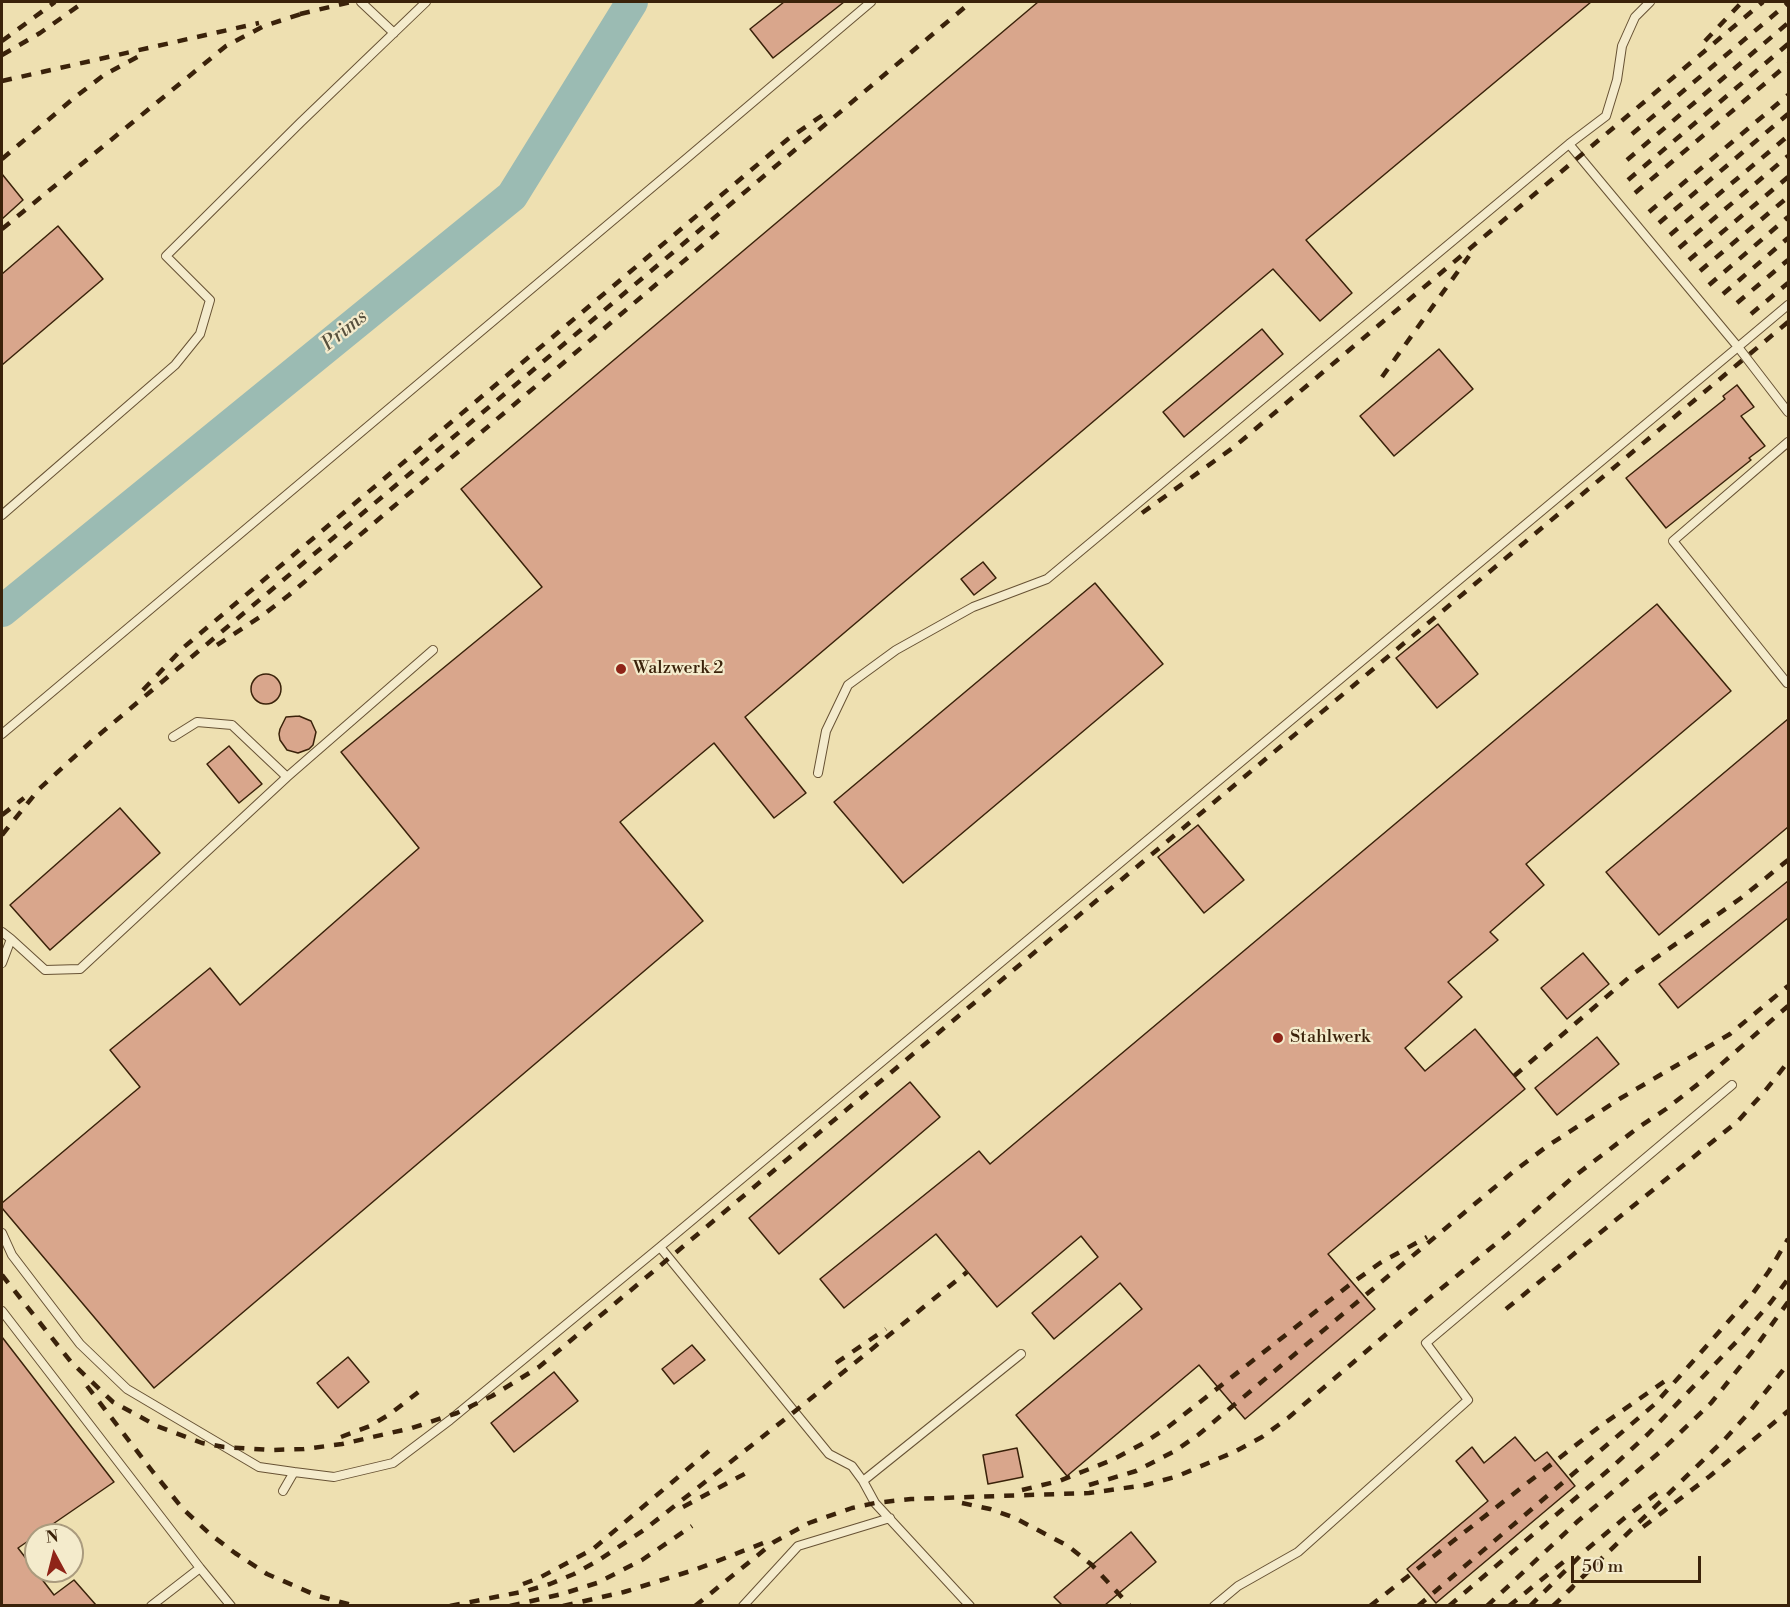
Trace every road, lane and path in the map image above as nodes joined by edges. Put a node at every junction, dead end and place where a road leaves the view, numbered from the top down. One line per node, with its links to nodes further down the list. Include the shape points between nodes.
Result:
1 (361, 2): 5 (lane)
2 (426, 2): 5 (lane)
3 (871, 2): 14 (lane)
4 (1650, 2): 6 (lane, via 1635,17 1622,46 1606,116)
5 (393, 33): 11 (lane, via 166,256 210,300 194,342 175,365)
6 (1569, 144): 8 (lane); 16 (lane, via 1047,579 973,607 896,650 848,685 826,731)
7 (1788, 305): 8 (lane)
8 (1738, 347): 9 (lane); 23 (lane)
9 (1788, 412)
10 (1788, 442): 13 (lane, via 1673,541)
11 (2, 516)
12 (433, 650): 17 (lane)
13 (1787, 683)
14 (2, 734)
15 (173, 737): 17 (lane, via 198,722 232,725)
16 (818, 773)
17 (287, 777): 19 (lane, via 80,969 45,970)
18 (2, 932): 19 (lane)
19 (11, 939): 20 (lane)
20 (2, 963)
21 (1732, 1085): 35 (lane, via 1426,1342 1468,1400 1298,1552 1238,1586)
22 (2, 1233): 26 (lane, via 12,1255 80,1344 127,1389 259,1467)
23 (660, 1247): 26 (lane, via 393,1463 334,1477); 27 (lane, via 829,1454 852,1466)
24 (2, 1311): 30 (lane)
25 (1022, 1354): 27 (lane)
26 (294, 1472): 28 (lane)
27 (863, 1481): 29 (lane, via 875,1503)
28 (283, 1491)
29 (890, 1518): 33 (lane, via 798,1546); 34 (lane)
30 (200, 1568): 31 (lane); 32 (lane)
31 (151, 1605)
32 (231, 1605)
33 (743, 1605)
34 (970, 1605)
35 (1214, 1605)

